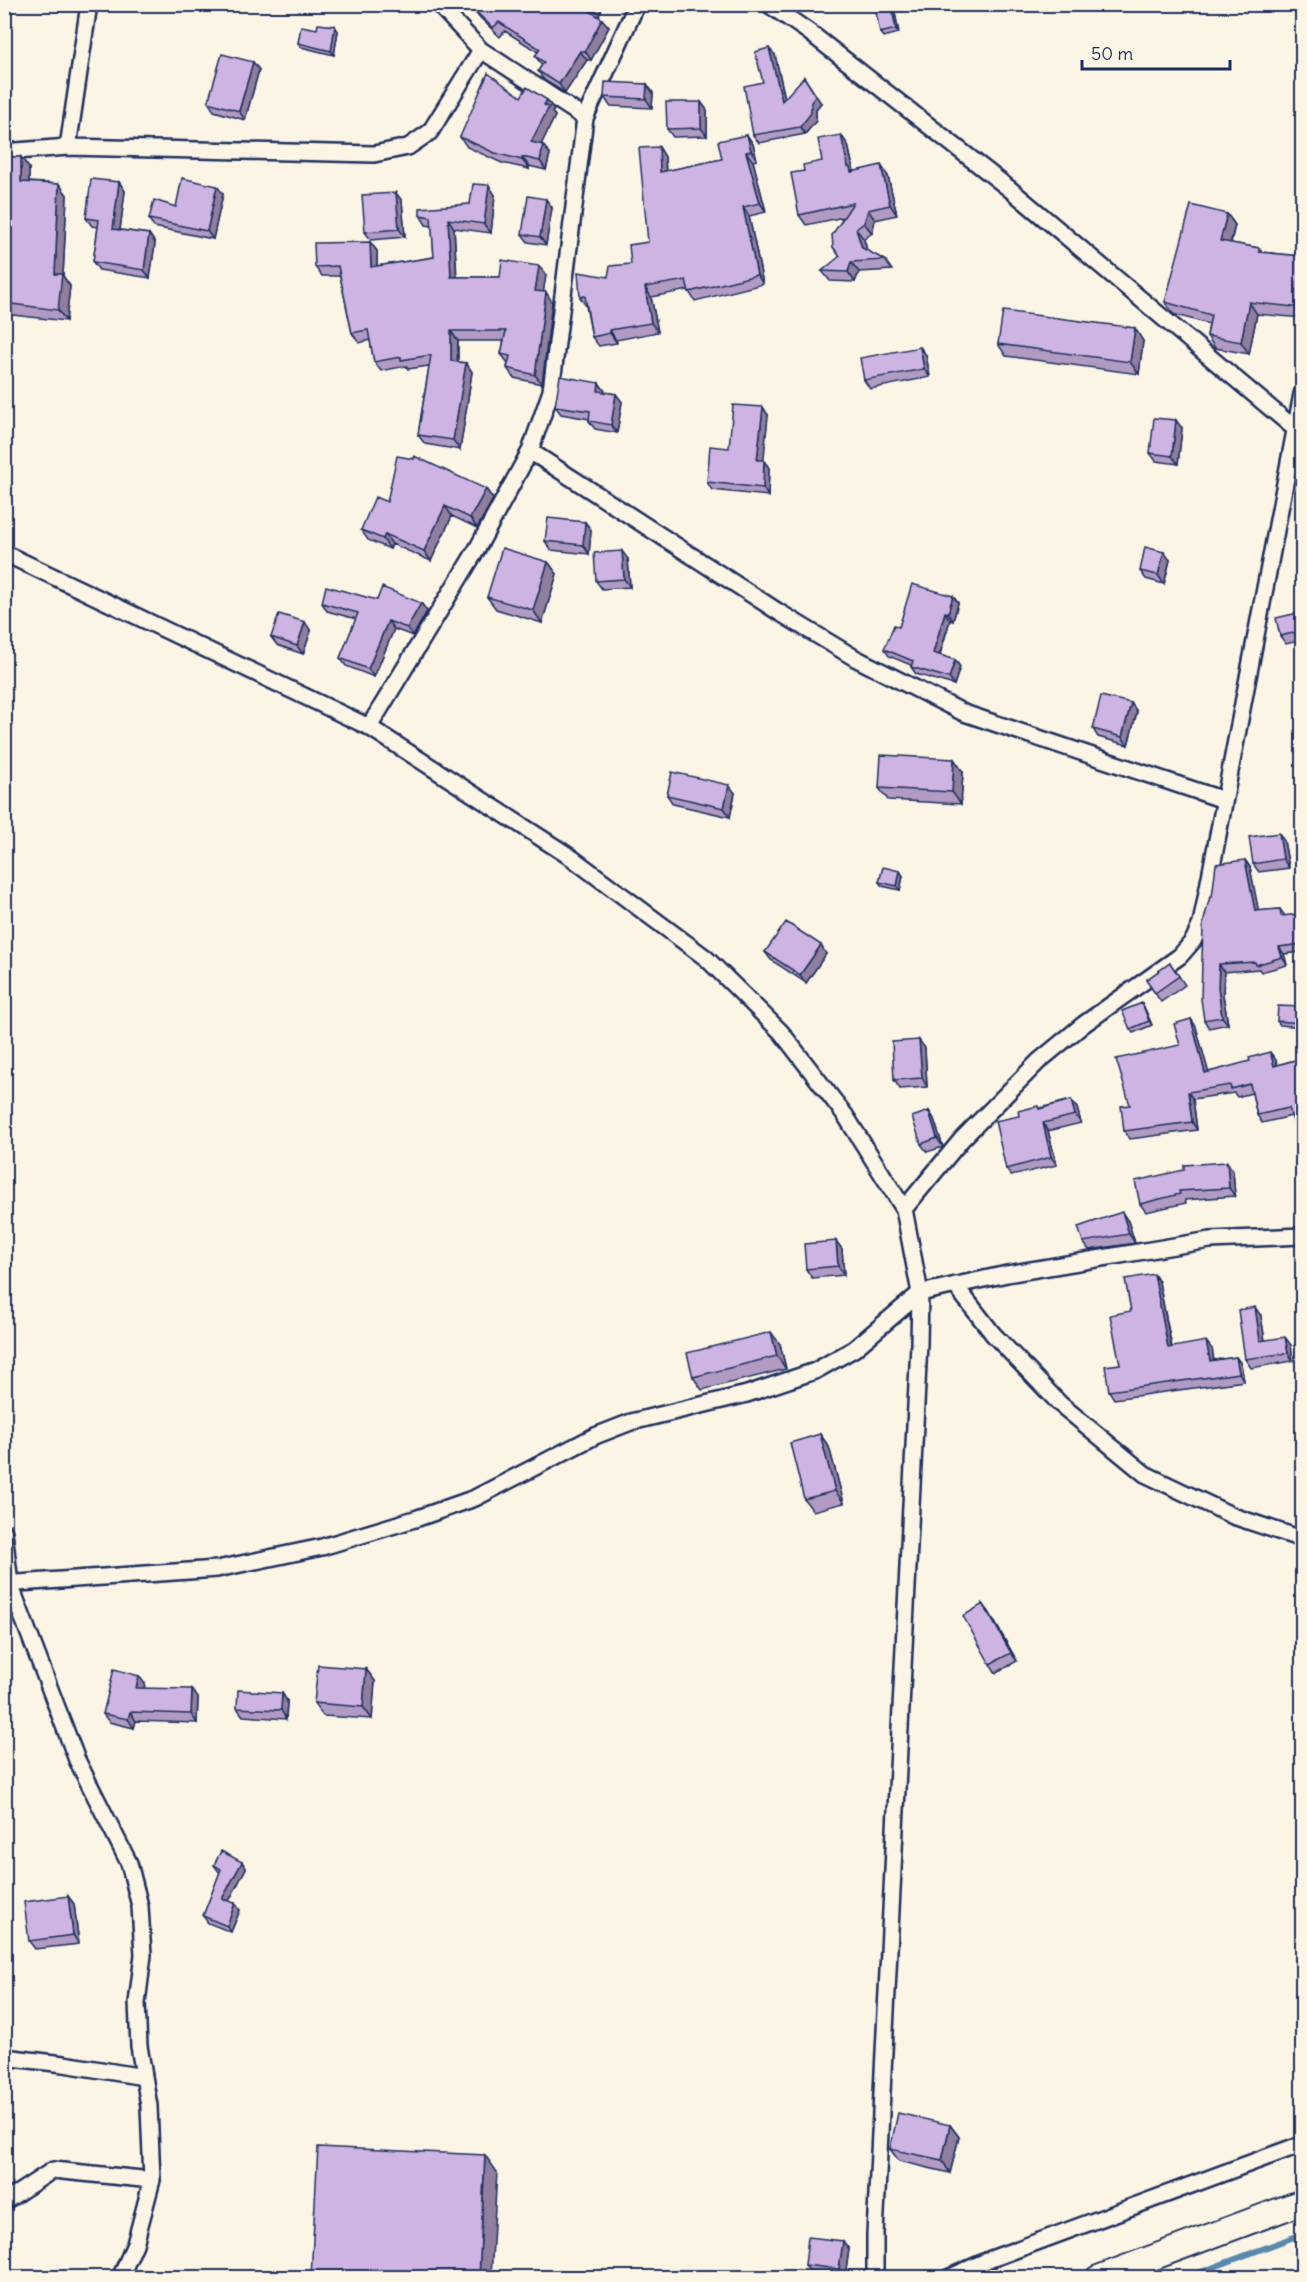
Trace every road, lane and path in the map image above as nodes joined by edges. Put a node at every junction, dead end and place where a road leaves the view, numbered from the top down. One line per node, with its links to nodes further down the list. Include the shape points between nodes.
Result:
1 (89, 4): 7 (street)
2 (438, 4): 5 (street)
3 (637, 4): 6 (street)
4 (768, 4): 10 (street, via 1011,190)
5 (482, 50): 6 (street); 7 (street, via 430,132 408,147 374,154)
6 (585, 118): 11 (street, via 551,391)
7 (68, 147): 8 (street)
8 (4, 152)
9 (1302, 394): 10 (street)
10 (1298, 431): 14 (street)
11 (530, 451): 13 (street, via 472,559); 14 (street, via 777,611 855,658 944,703)
12 (4, 553): 13 (street)
13 (369, 727): 15 (street, via 572,858 706,957 781,1032 845,1115)
14 (1224, 800): 15 (street, via 1201,924 1193,941 1180,956 1039,1061 962,1138)
15 (904, 1209): 18 (street)
16 (1302, 1236): 17 (street, via 1210,1240)
17 (955, 1285): 18 (street); 20 (street, via 993,1334 1060,1404 1145,1474 1233,1516)
18 (920, 1293): 21 (street, via 854,1348 815,1371 747,1394 631,1422 475,1498 418,1518 322,1547 217,1569); 29 (street)
19 (4, 1532): 21 (street)
20 (1302, 1539)
21 (7, 1584): 23 (street, via 77,1760 129,1863 140,1906 143,1955 137,2003)
22 (4, 2057): 23 (street)
23 (144, 2077): 25 (street)
24 (1302, 2144): 30 (street)
25 (152, 2180): 26 (street, via 53,2170); 28 (street, via 135,2244)
26 (4, 2202)
27 (1302, 2202): 31 (main road)
28 (120, 2277)
29 (874, 2277)
30 (948, 2277)
31 (1098, 2277)

